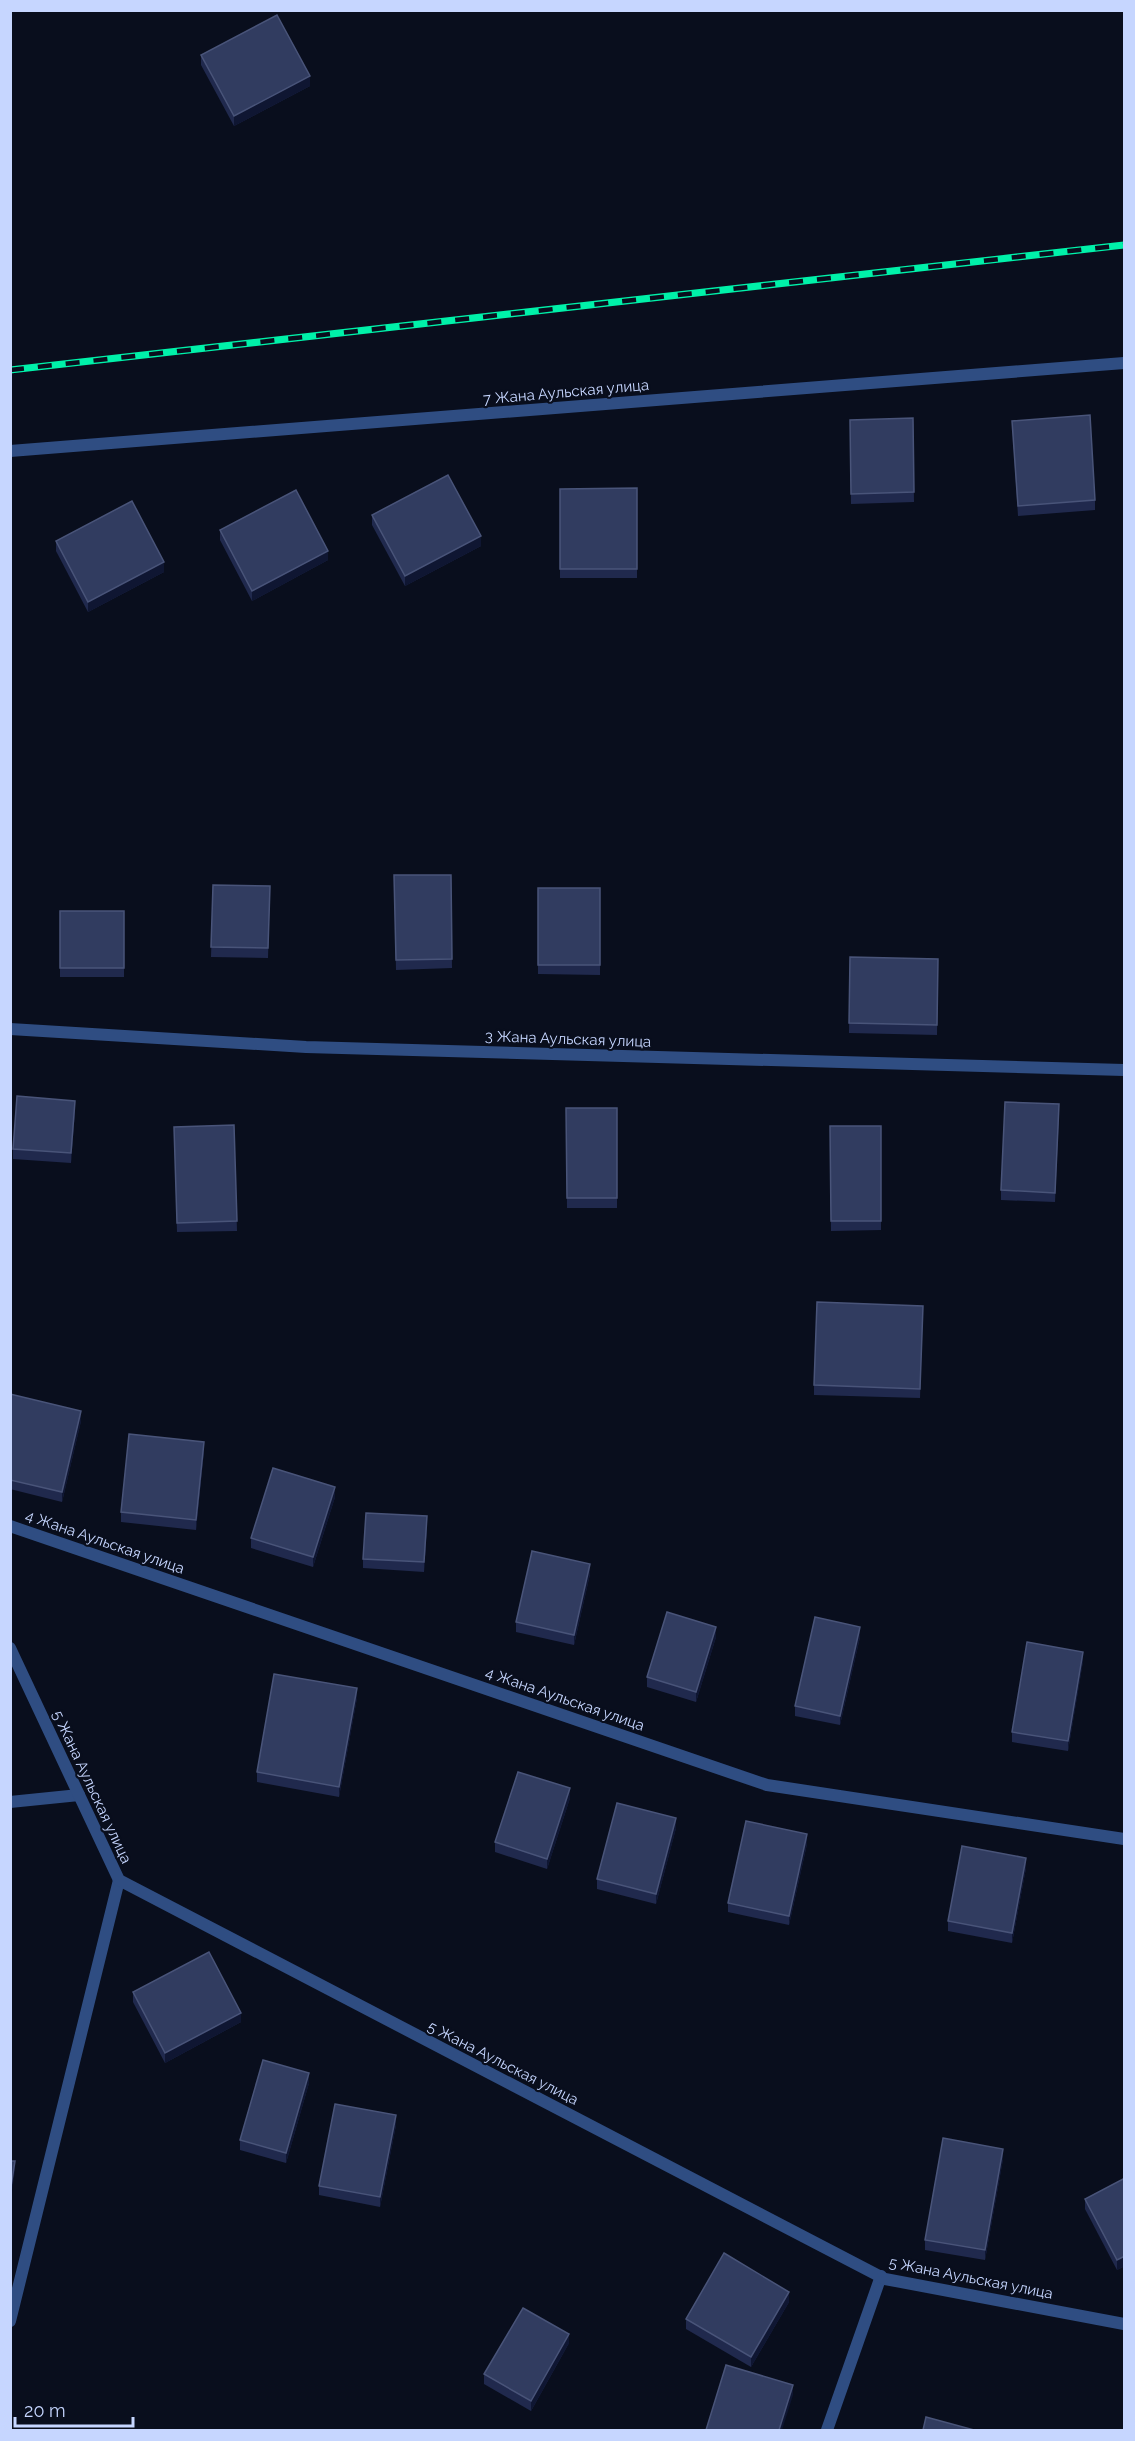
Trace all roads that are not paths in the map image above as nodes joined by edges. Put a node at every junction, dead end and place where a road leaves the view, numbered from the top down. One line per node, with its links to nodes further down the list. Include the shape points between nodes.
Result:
1 (1125, 363): 2 (street, 7 Жана Аульская улица)
2 (10, 451)
3 (10, 1029): 4 (street, 3 Жана Аульская улица, via 306,1047)
4 (1125, 1070)
5 (10, 1526): 9 (street, 4 Жана Аульская улица, via 767,1785)
6 (10, 1648): 7 (street, 5 Жана Аульская улица)
7 (79, 1795): 8 (street); 10 (street, 5 Жана Аульская улица)
8 (10, 1802)
9 (1125, 1839)
10 (119, 1880): 11 (street, 5 Жана Аульская улица); 12 (street)
11 (881, 2276): 13 (street, 5 Жана Аульская улица); 14 (street)
12 (10, 2321)
13 (1125, 2324)
14 (827, 2430)

